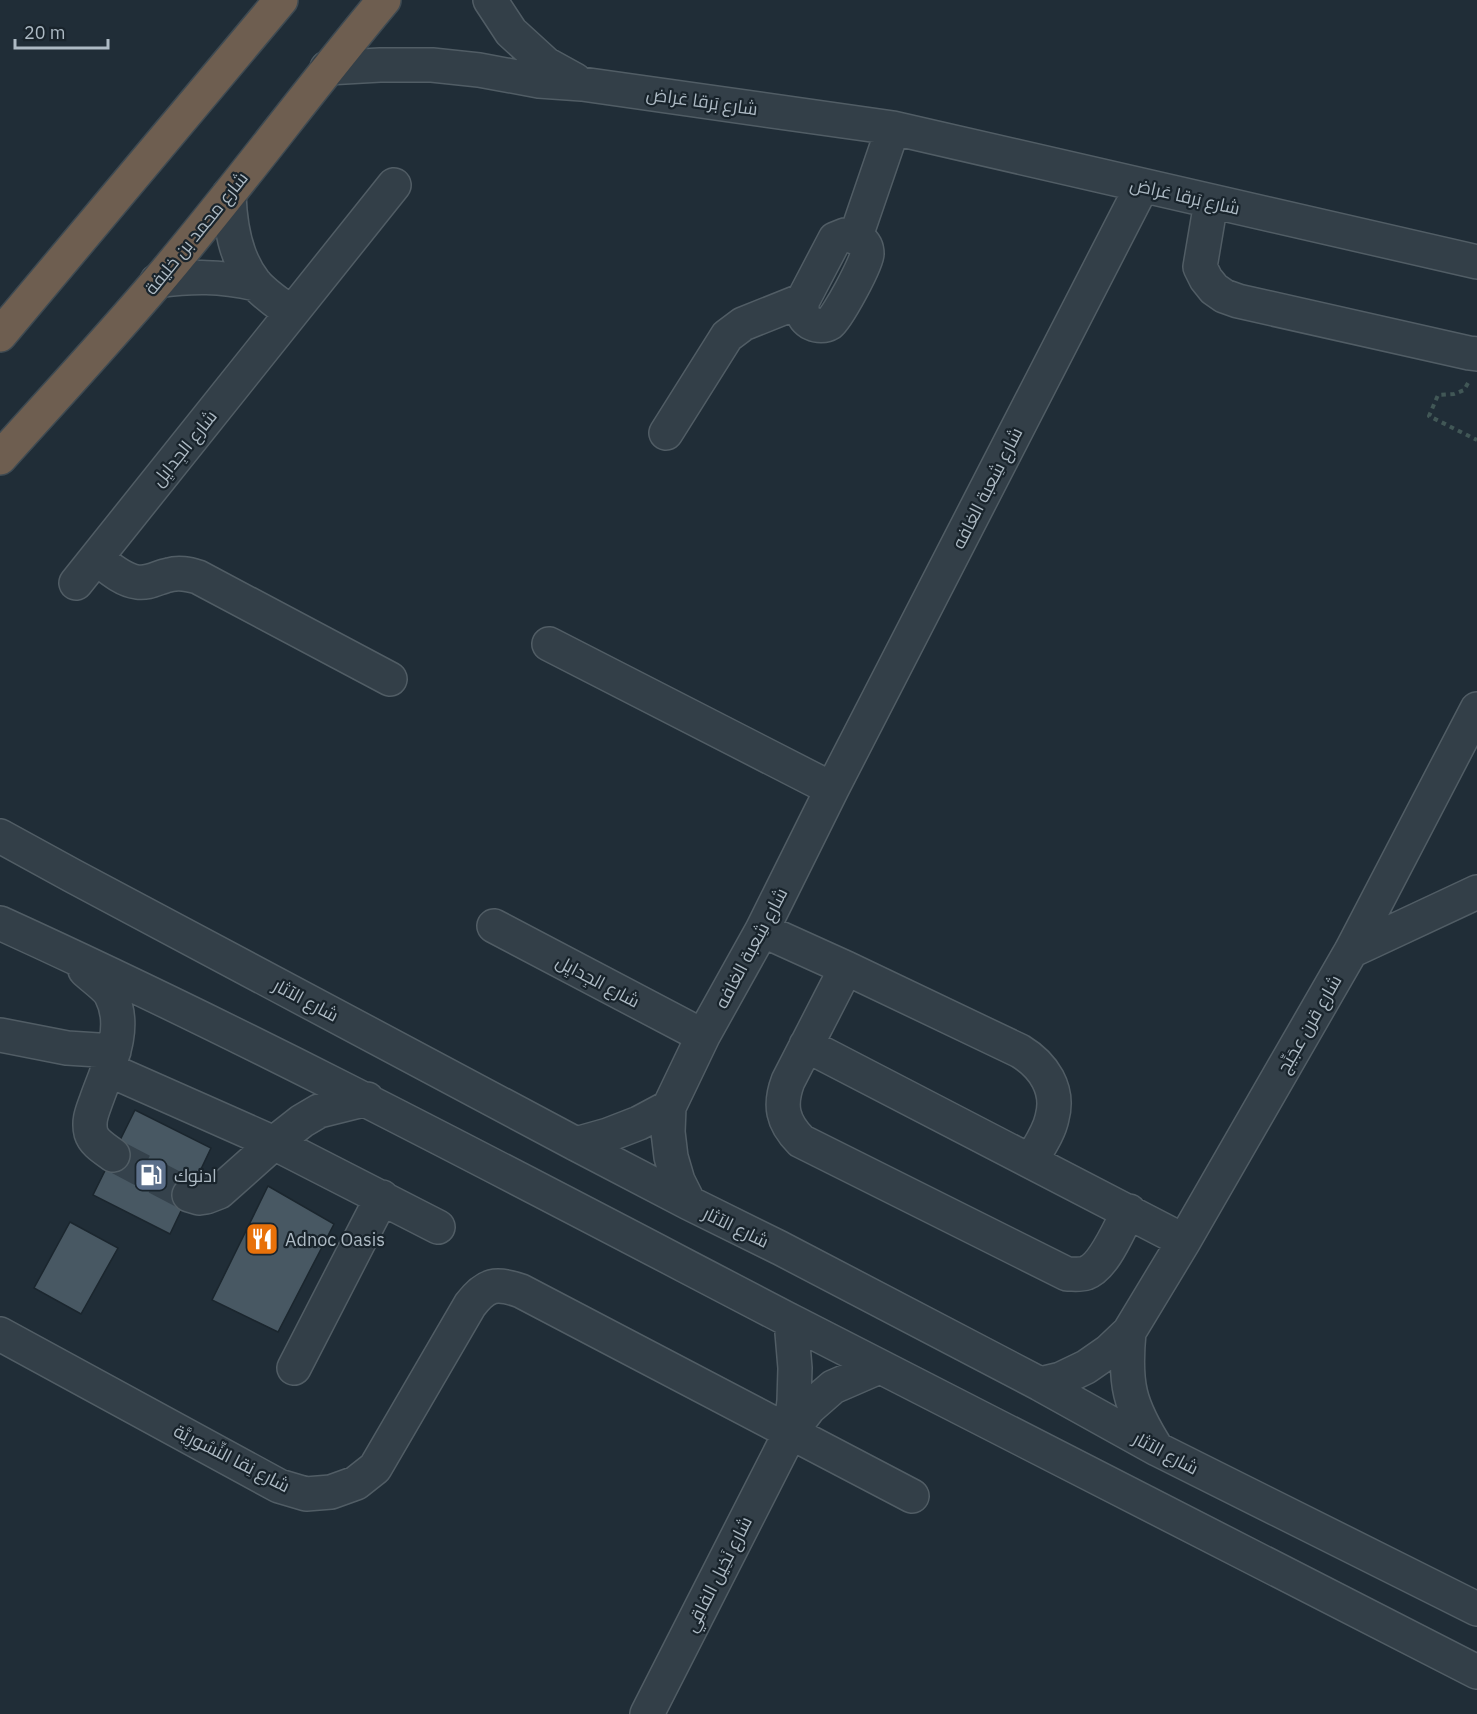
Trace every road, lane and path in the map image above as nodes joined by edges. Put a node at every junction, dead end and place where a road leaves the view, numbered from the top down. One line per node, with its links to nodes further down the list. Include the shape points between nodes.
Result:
1 (280, 0): 15 (highway)
2 (384, 0): 4 (highway, شارع محمد بن خليفة)
3 (490, 0): 5 (street, شارع بَرقا عَراض, via 511,32 546,64)
4 (327, 68): 5 (street, شارع بَرقا عَراض, via 432,65); 9 (highway, شارع محمد بن خليفة)
5 (582, 84): 6 (street, شارع بَرقا عَراض)
6 (893, 128): 8 (street, شارع بَرقا عَراض); 17 (street, via 856,236 864,243 867,254 837,317 829,324 817,326 807,321 802,311 803,300 743,324 727,336)
7 (394, 185): 14 (street, شارع الجِدايِل)
8 (1142, 186): 10 (street, شارع بَرقا عَراض); 23 (street, شارع شِعبة الغافه)
9 (229, 194): 12 (highway, شارع محمد بن خليفة); 13 (street, via 234,241)
10 (1211, 202): 11 (street, شارع بَرقا عَراض); 16 (street, via 1200,267 1214,289 1224,296)
11 (1477, 262)
12 (157, 281): 13 (street, via 207,276); 19 (highway, شارع محمد بن خليفة)
13 (256, 284): 14 (street)
14 (291, 313): 21 (street, شارع الجِدايِل, via 86,571 139,583 177,573 198,577)
15 (0, 335)
16 (1473, 354): 18 (path, via 1470,379 1464,390 1438,395 1429,416)
17 (666, 433)
18 (1477, 440)
19 (0, 458)
20 (549, 644): 23 (street)
21 (390, 680)
22 (1477, 709): 29 (street, شارع قرن عجَيِّج)
23 (832, 789): 28 (street, شارع شِعبة الغافه)
24 (0, 836): 39 (street, شارع الآثار)
25 (1477, 892): 29 (street)
26 (0, 923): 30 (street)
27 (494, 926): 33 (street, شارع الجِدايِل)
28 (762, 930): 31 (street); 33 (street, شارع شِعبة الغافه)
29 (1351, 951): 47 (street, شارع قرن عجَيِّج)
30 (66, 953): 35 (street, via 111,994 118,1018); 36 (street)
31 (846, 968): 34 (street); 41 (street, via 1033,1059 1048,1079 1054,1102 1053,1118)
32 (0, 1035): 35 (street)
33 (703, 1036): 37 (street, شارع شِعبة الغافه)
34 (806, 1045): 41 (street); 45 (street, via 783,1093 785,1119 801,1141 1067,1274 1087,1273 1096,1268)
35 (110, 1060): 38 (street); 40 (street, via 90,1126 98,1144)
36 (366, 1099): 38 (street, via 319,1111); 48 (street)
37 (669, 1107): 39 (street, via 639,1123); 44 (street, شارع شِعبة الغافه, via 671,1157)
38 (274, 1143): 42 (street, via 219,1192 199,1198); 43 (street)
39 (576, 1144): 44 (street, شارع الآثار)
40 (113, 1155)
41 (1031, 1161): 45 (street)
42 (189, 1195)
43 (382, 1197): 46 (street); 52 (street)
44 (688, 1203): 53 (street, شارع الآثار)
45 (1129, 1211): 47 (street)
46 (438, 1227)
47 (1184, 1241): 49 (street, شارع قرن عجَيِّج)
48 (791, 1321): 51 (street); 54 (street, شارع نَخِيل الفاقِي, via 795,1368)
49 (1129, 1332): 53 (street, شارع قرن عجَيِّج, via 1086,1367); 55 (street, شارع قرن عجَيِّج, via 1129,1394)
50 (0, 1334): 54 (street, شارع نِقا النِّسُورِيَّة, via 279,1486 306,1494 331,1492 356,1483 375,1468 470,1305 489,1286 505,1285 521,1291)
51 (879, 1366): 54 (street, شارع نَخِيل الفاقِي, via 833,1387 809,1408); 58 (street)
52 (294, 1368)
53 (1040, 1384): 55 (street, شارع الآثار)
54 (790, 1433): 56 (street, شارع نِقا النِّسُورِيَّة); 59 (street, شارع نَخِيل الفاقِي)
55 (1157, 1449): 57 (street, شارع الآثار)
56 (912, 1496)
57 (1477, 1609)
58 (1477, 1672)
59 (647, 1714)

